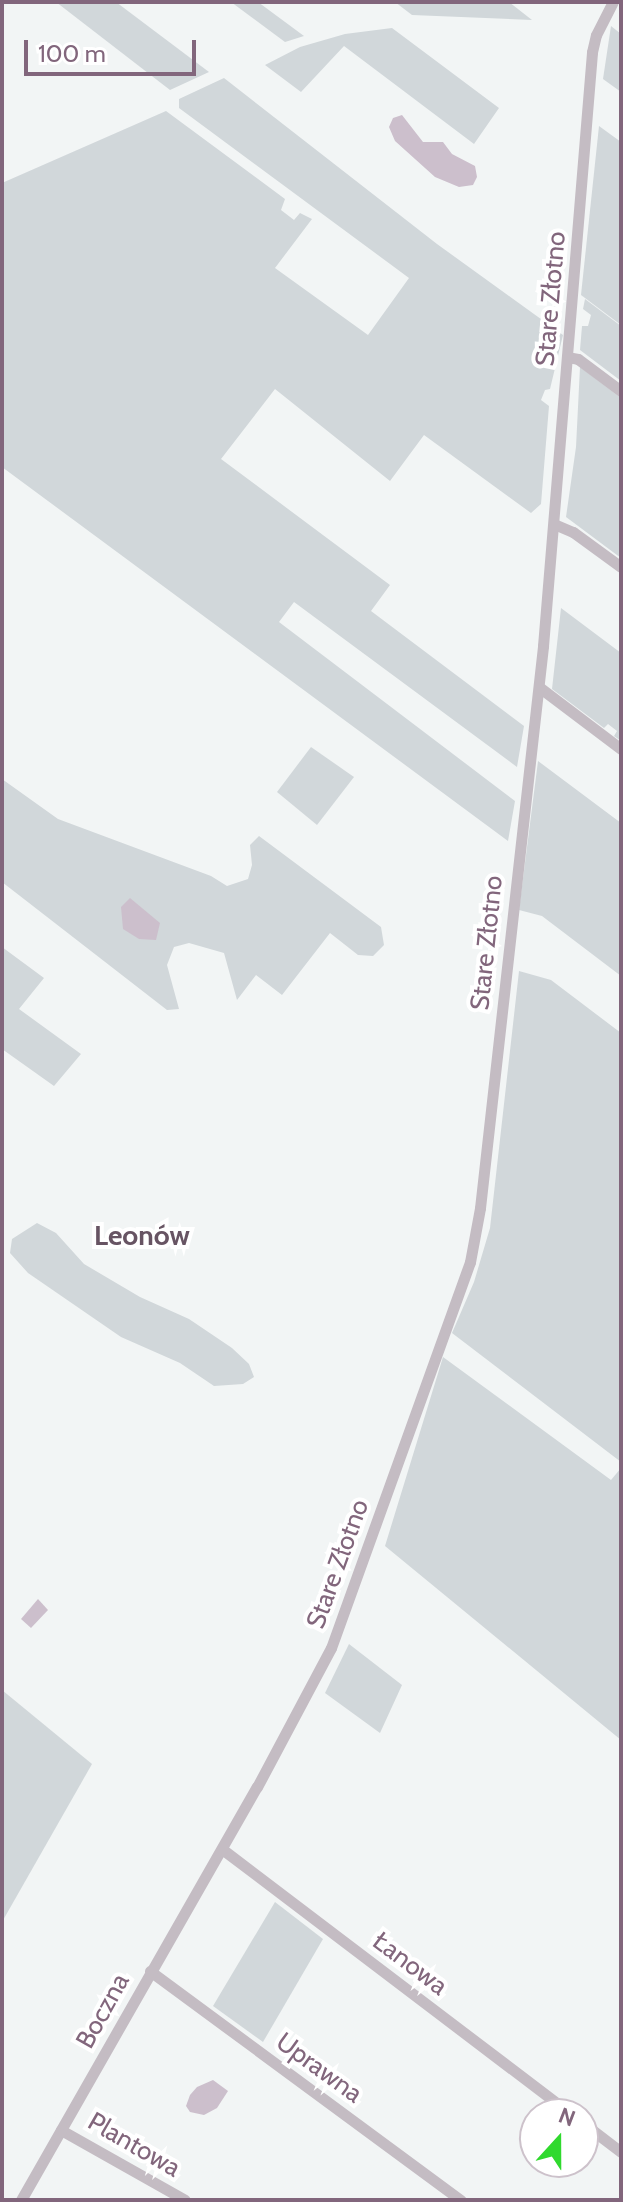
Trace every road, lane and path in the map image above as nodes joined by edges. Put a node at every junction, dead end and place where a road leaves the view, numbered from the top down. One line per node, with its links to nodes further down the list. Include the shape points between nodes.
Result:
1 (613, 2): 2 (street, Stare Złotno, via 592,52)
2 (567, 357): 3 (street, via 578,359); 4 (street, Stare Złotno)
3 (621, 391)
4 (554, 524): 5 (street); 6 (street, Stare Złotno)
5 (621, 567)
6 (539, 687): 7 (street); 8 (street, Stare Złotno, via 470,1262 331,1648)
7 (621, 749)
8 (223, 1847): 9 (street, Boczna); 10 (street, Łanowa)
9 (150, 1971): 11 (street, Boczna); 16 (street, Uprawna)
10 (550, 2098)
11 (61, 2130): 14 (street, Boczna); 15 (street, Plantowa)
12 (599, 2135): 13 (street)
13 (621, 2152)
14 (21, 2200)
15 (185, 2200)
16 (461, 2200)

